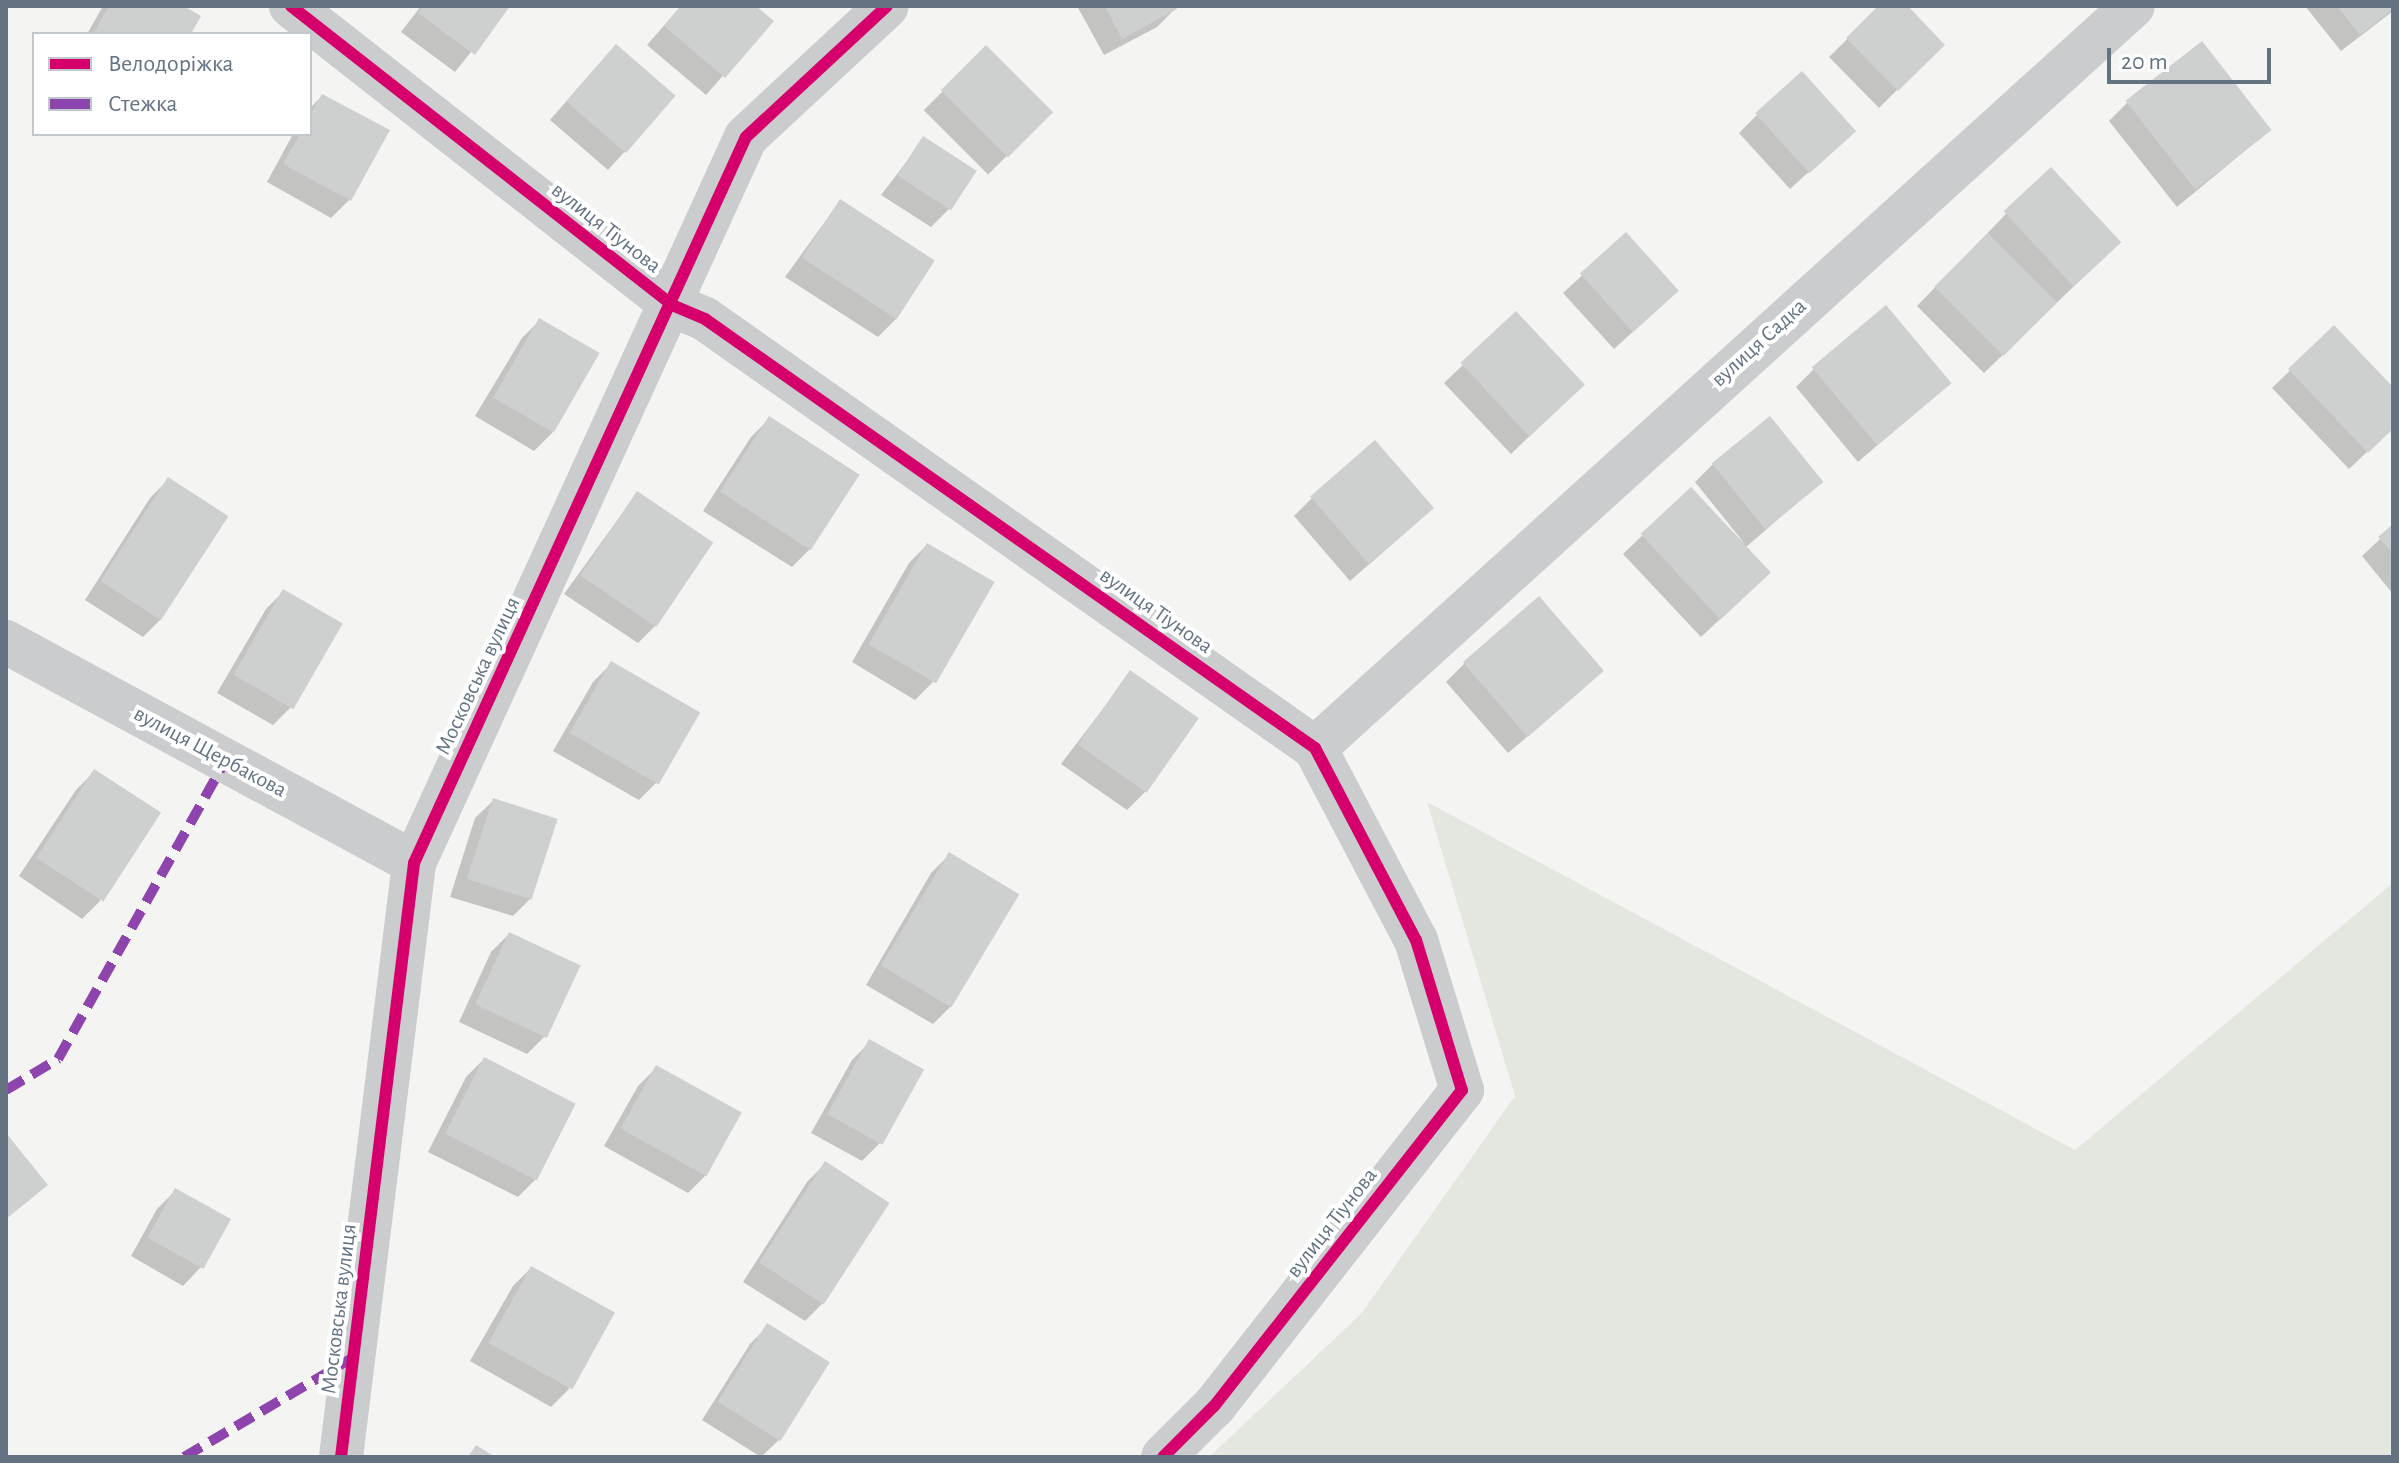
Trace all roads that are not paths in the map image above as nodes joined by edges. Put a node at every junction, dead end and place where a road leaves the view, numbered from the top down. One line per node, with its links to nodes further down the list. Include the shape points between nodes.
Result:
1 (291, 6): 4 (street, вулиця Тіунова)
2 (887, 6): 4 (street, Московська вулиця, via 746,137)
3 (2133, 6): 6 (street, вулиця Садка)
4 (672, 305): 6 (street, вулиця Тіунова, via 705,319); 7 (street, Московська вулиця)
5 (6, 642): 7 (street, вулиця Щербакова)
6 (1315, 748): 9 (street, вулиця Тіунова, via 1416,940 1462,1090 1214,1406)
7 (414, 863): 8 (street, Московська вулиця)
8 (341, 1457)
9 (1163, 1457)

